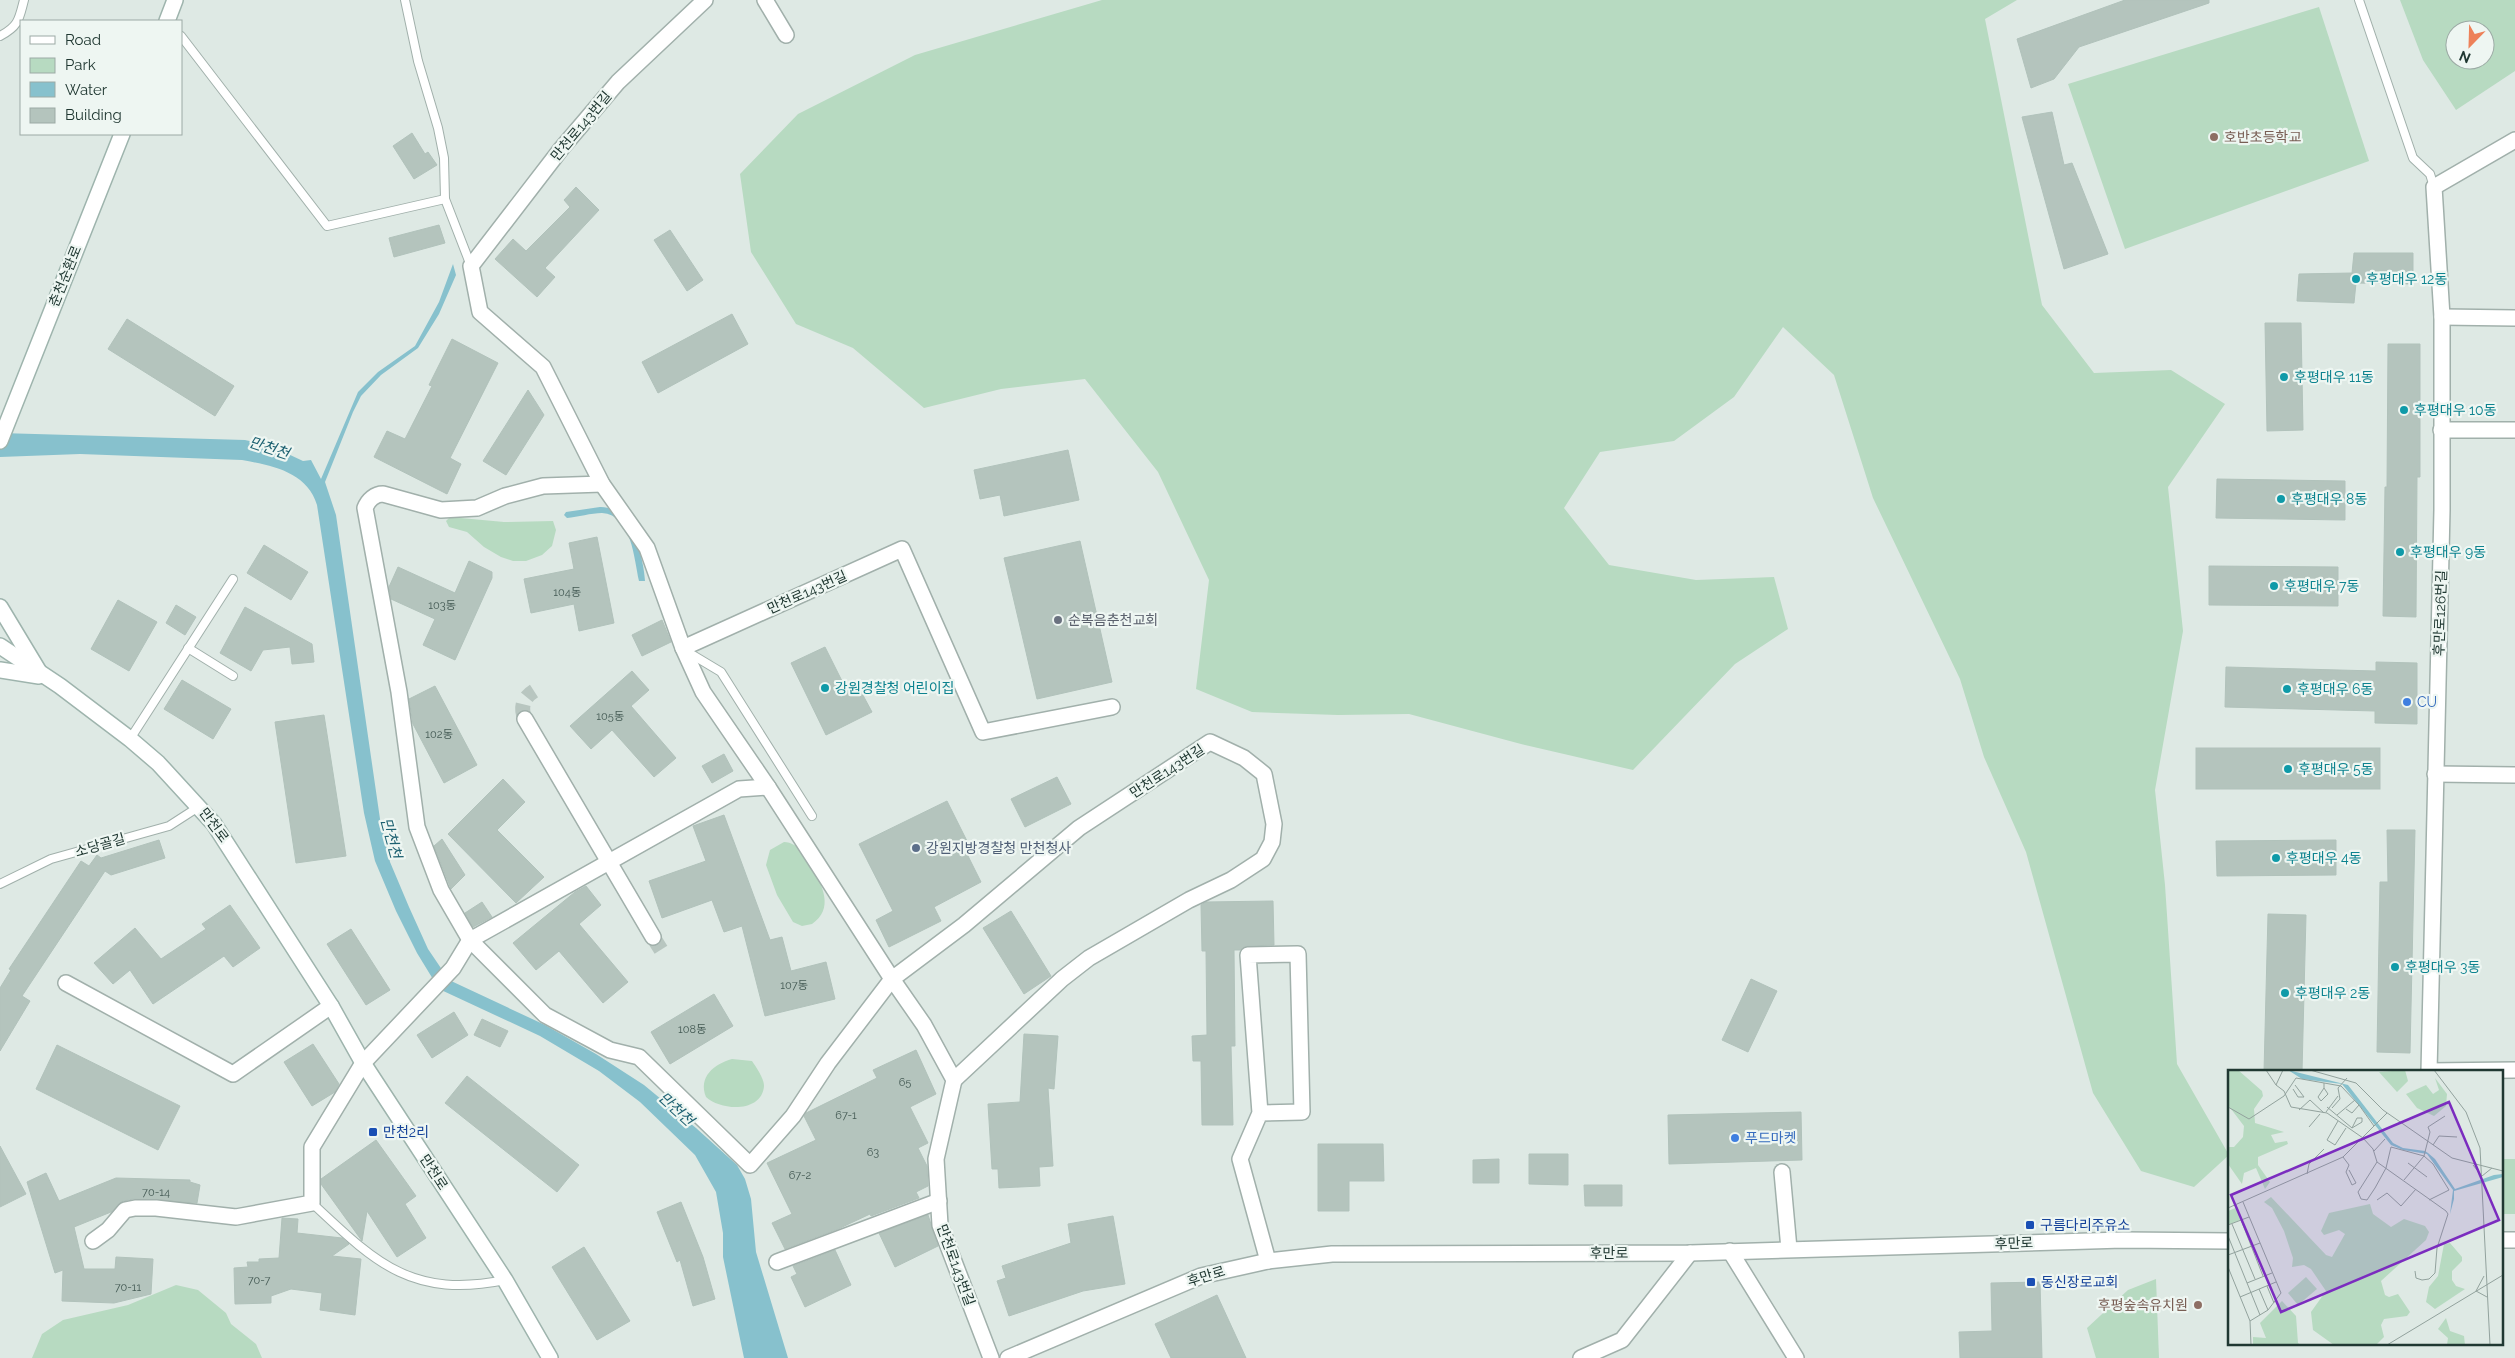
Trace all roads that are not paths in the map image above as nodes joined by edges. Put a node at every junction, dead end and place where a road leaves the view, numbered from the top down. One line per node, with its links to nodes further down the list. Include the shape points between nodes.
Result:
1 (24, 0): 7 (lane)
2 (176, 0): 8 (street)
3 (405, 0): 16 (lane, via 418,61 438,128 444,158)
4 (705, 0): 17 (street, 만천로143번길, via 618,82 561,149)
5 (765, 0): 10 (street)
6 (2359, 0): 15 (lane, via 2413,158 2430,174)
7 (20, 20)
8 (167, 20)
9 (19, 26): 11 (lane)
10 (786, 35)
11 (0, 36)
12 (182, 37): 16 (lane, via 327,226)
13 (122, 135): 22 (street, 춘천순환로)
14 (2515, 140): 15 (street)
15 (2434, 187): 18 (street, 후만로126번길)
16 (445, 199): 17 (lane)
17 (471, 266): 23 (street, via 480,312 542,367)
18 (2442, 316): 19 (street); 20 (street, 후만로126번길)
19 (2515, 318)
20 (2441, 430): 21 (street); 35 (street, 후만로126번길)
21 (2515, 430)
22 (0, 441)
23 (602, 484): 28 (street, via 647,548); 43 (street, via 543,486 505,496 477,508 441,510 416,505 400,497 378,494 366,503 399,692 417,828 436,880)
24 (233, 578): 27 (lane)
25 (0, 607): 31 (street)
26 (0, 646): 31 (street, 만천로)
27 (188, 648): 30 (lane); 34 (lane)
28 (683, 648): 32 (street, 만천로143번길, via 902,549 984,732); 37 (street, via 702,692); 39 (lane, via 721,672)
29 (0, 670): 31 (street)
30 (233, 676)
31 (43, 677): 34 (street, 만천로, via 60,686)
32 (1112, 707)
33 (525, 719): 40 (street)
34 (130, 739): 38 (street, 만천로)
35 (2435, 774): 36 (street); 48 (street, 후만로126번길)
36 (2515, 775)
37 (768, 787): 40 (street, via 739,789); 44 (street)
38 (200, 806): 41 (lane, 소당골길, via 169,826 51,859); 46 (street, 만천로, via 238,858)
39 (812, 816)
40 (609, 862): 42 (street); 43 (street)
41 (0, 884)
42 (653, 938)
43 (470, 940): 44 (street, via 545,1014 610,1050 639,1057 750,1165 793,1116 828,1063); 47 (street, via 453,968)
44 (892, 979): 51 (street, via 924,1025); 51 (street, 만천로143번길, via 964,925 1079,828 1210,742 1244,758 1264,774 1274,824 1272,842 1263,859 1089,958 1062,979)
45 (66, 983): 46 (street, via 233,1074)
46 (331, 1006): 47 (street, 만천로)
47 (363, 1063): 55 (street, via 312,1147); 65 (street, 만천로)
48 (2429, 1070)
49 (2502, 1070): 50 (street)
50 (2515, 1070)
51 (954, 1080): 54 (street, 만천로143번길, via 936,1159)
52 (1260, 1113): 52 (street, via 1302,1112 1298,954 1248,955); 63 (street, via 1240,1159)
53 (1782, 1172): 60 (street)
54 (939, 1201): 64 (street); 67 (street, 만천로143번길, via 940,1225)
55 (312, 1203): 58 (street, via 236,1217 135,1208 125,1210 108,1230); 65 (lane, via 364,1251 400,1273 448,1286 477,1286)
56 (2502, 1240): 57 (street)
57 (2515, 1240)
58 (92, 1241)
59 (2228, 1241): 60 (street, 후만로, via 2123,1240)
60 (1789, 1249): 61 (street, 후만로)
61 (1730, 1251): 62 (street, 후만로); 70 (street)
62 (1690, 1252): 63 (street, 후만로, via 1332,1254); 69 (street, via 1622,1340)
63 (1268, 1261): 68 (street, 후만로, via 1201,1276)
64 (777, 1262)
65 (505, 1280): 66 (street, 만천로)
66 (550, 1358)
67 (991, 1358)
68 (1008, 1358)
69 (1581, 1358)
70 (1796, 1358)

